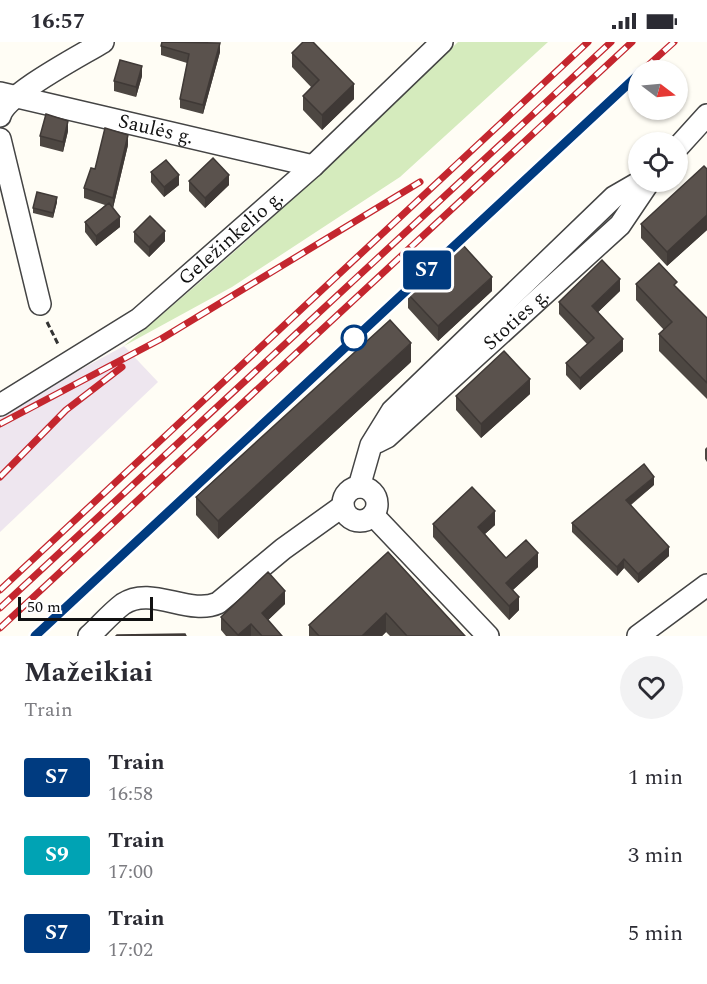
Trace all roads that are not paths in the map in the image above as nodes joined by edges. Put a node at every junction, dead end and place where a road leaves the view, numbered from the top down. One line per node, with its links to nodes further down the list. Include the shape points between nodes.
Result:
1 (104, 42): 3 (street)
2 (442, 42): 8 (street, Geležinkelio g.)
3 (7, 95): 5 (street); 8 (street, Saulės g.)
4 (707, 115): 6 (street)
5 (0, 116)
6 (688, 136)
7 (0, 139): 11 (street)
8 (313, 166): 12 (street, Geležinkelio g., via 139,319)
9 (628, 188): 13 (street, Stoties g., via 614,196 392,411)
10 (643, 192): 13 (street, Stoties g., via 620,225 387,437)
11 (40, 304)
12 (0, 405)
13 (371, 445): 14 (street, Stoties g.)
14 (359, 487): 15 (street, via 345,495); 16 (street, via 374,494 377,505)
15 (343, 506): 16 (street, via 348,516 358,521); 18 (street, via 218,603 206,608 162,599 125,603)
16 (373, 515): 19 (street)
17 (707, 585): 20 (street)
18 (89, 636)
19 (488, 636)
20 (638, 636)

